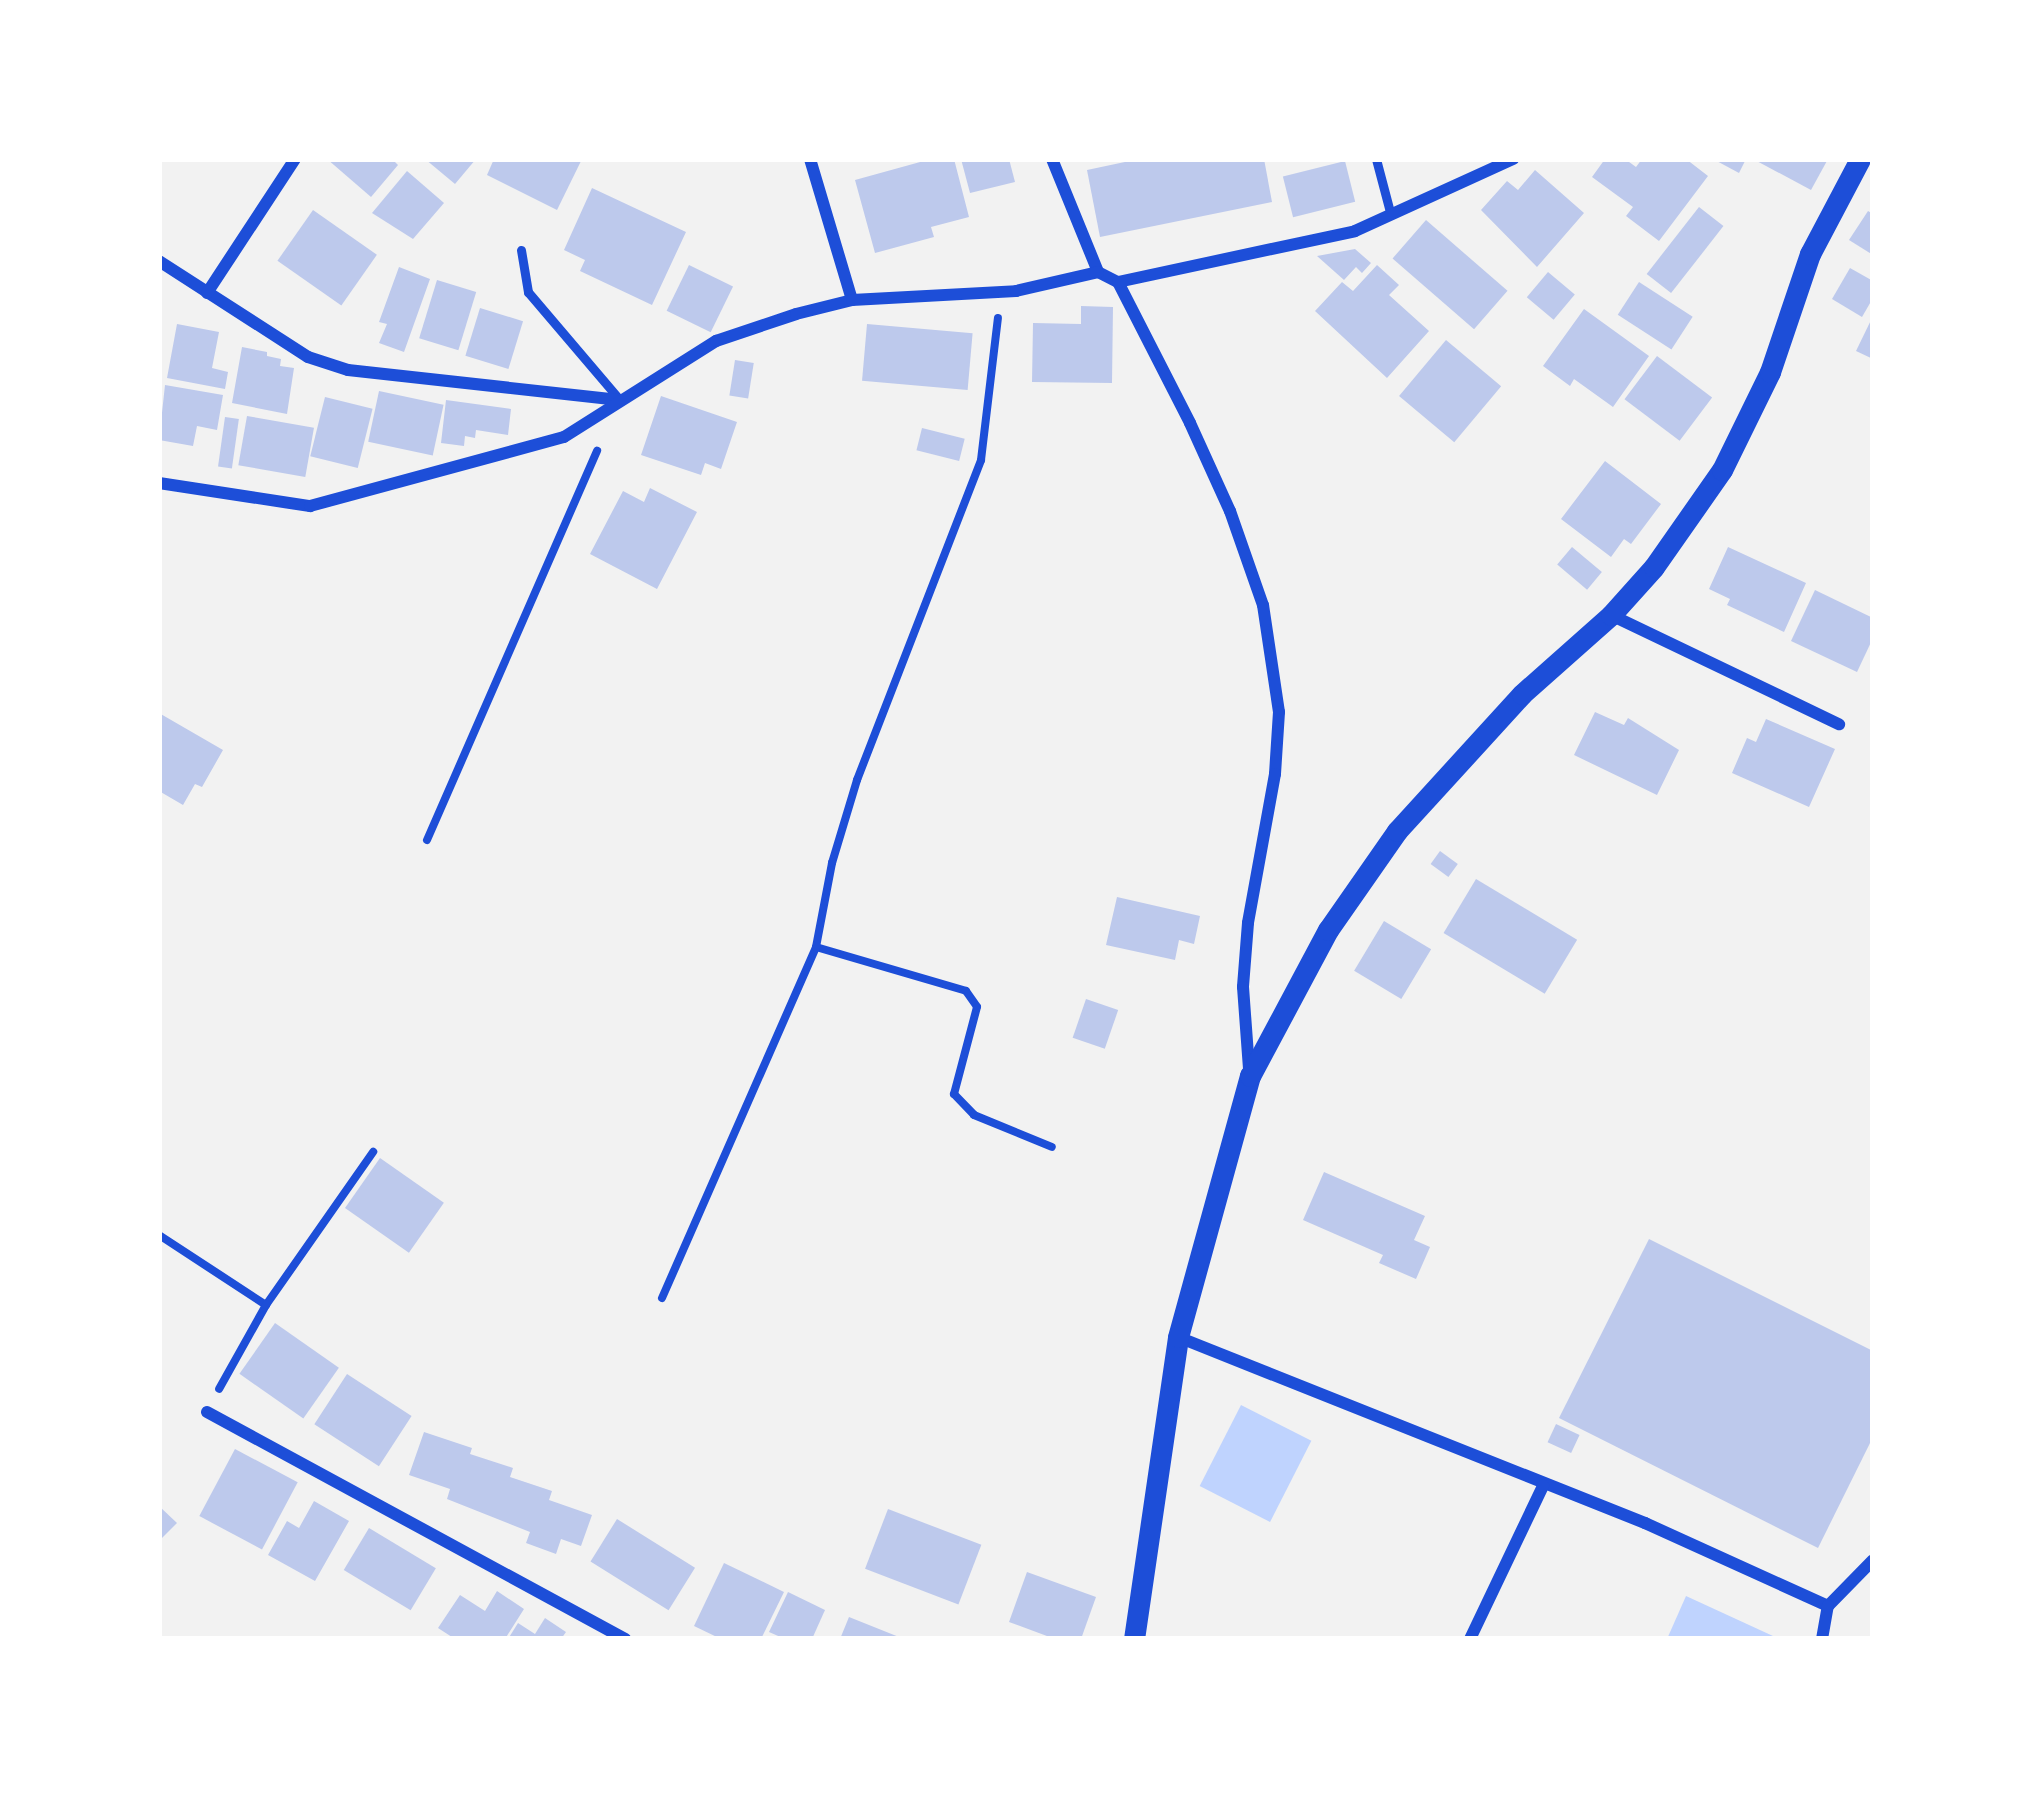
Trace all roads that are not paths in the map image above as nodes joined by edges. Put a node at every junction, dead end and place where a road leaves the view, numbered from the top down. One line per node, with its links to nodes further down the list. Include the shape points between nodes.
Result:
1 (295, 159): 12 (street)
2 (810, 159): 13 (street)
3 (1052, 159): 10 (street)
4 (1376, 159): 7 (lane)
5 (1513, 159): 7 (street)
6 (1860, 159): 16 (street, via 1810,254 1770,372 1722,470)
7 (1390, 212): 11 (street, via 1355,231)
8 (521, 250): 14 (lane, via 528,292)
9 (159, 261): 12 (street)
10 (1098, 272): 11 (street); 13 (street, via 1000,292)
11 (1118, 282): 18 (street, via 1230,511 1273,653 1275,774 1244,987)
12 (207, 293): 14 (street, via 308,357 348,370)
13 (852, 300): 14 (street, via 716,340)
14 (620, 400): 15 (street, via 564,437 310,506)
15 (160, 487)
16 (1611, 615): 17 (street); 18 (street, via 1522,694 1397,831 1328,930)
17 (1839, 724)
18 (1250, 1076): 19 (street)
19 (1178, 1337): 21 (street); 25 (street)
20 (206, 1412): 24 (street)
21 (1543, 1486): 23 (street); 26 (street)
22 (1873, 1560): 23 (street)
23 (1828, 1606): 27 (street)
24 (625, 1639)
25 (1134, 1639)
26 (1470, 1639)
27 (1822, 1639)

